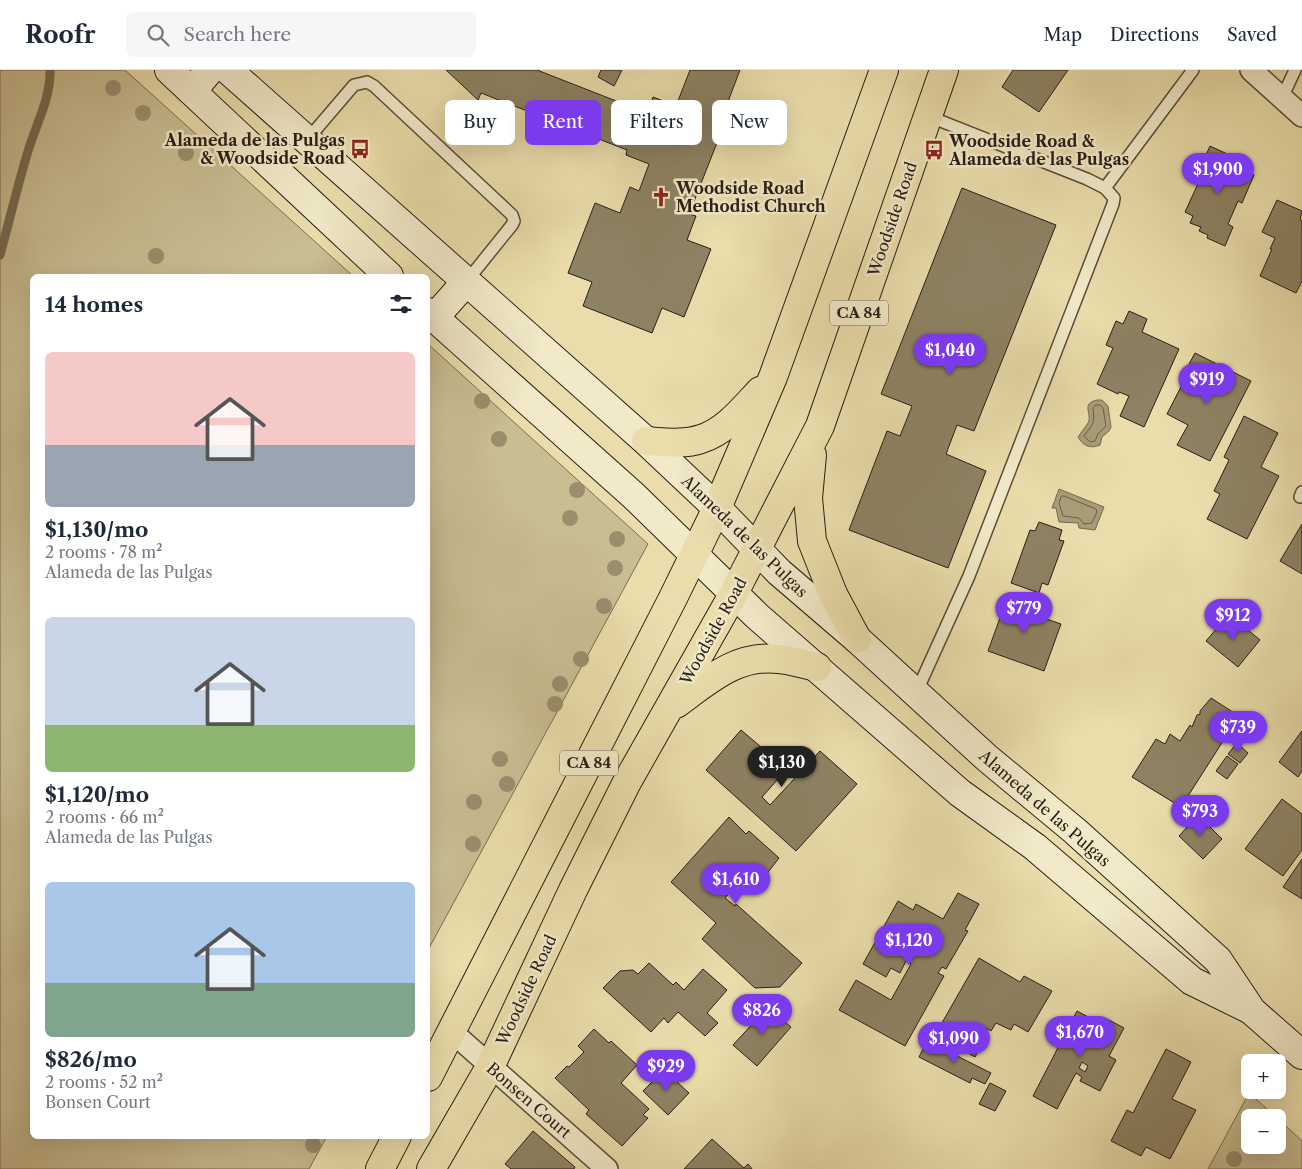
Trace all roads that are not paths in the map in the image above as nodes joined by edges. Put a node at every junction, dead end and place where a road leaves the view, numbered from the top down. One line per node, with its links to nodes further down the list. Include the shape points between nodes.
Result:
1 (169, 70): 9 (main road)
2 (210, 70): 9 (main road)
3 (228, 70): 13 (main road, Alameda de las Pulgas)
4 (944, 70): 11 (main road, Woodside Road / CA 84)
5 (1193, 70): 14 (lane)
6 (1251, 70): 10 (street)
7 (1295, 70): 10 (lane)
8 (882, 72): 18 (main road, CA 84)
9 (192, 92): 15 (main road)
10 (1282, 98): 12 (street)
11 (928, 116): 14 (lane); 20 (main road, Woodside Road / CA 84)
12 (1302, 116)
13 (307, 140): 16 (main road, Alameda de las Pulgas); 16 (lane, via 354,85 367,82 374,86 512,215 512,225)
14 (1105, 188): 27 (lane, via 1114,198 1113,204 969,576)
15 (387, 274)
16 (466, 282): 17 (main road); 19 (main road, Alameda de las Pulgas)
17 (431, 315): 23 (main road, Alameda de las Pulgas, via 634,496)
18 (773, 377): 19 (main road, via 719,431 700,440); 21 (main road, CA 84)
19 (646, 441): 21 (main road, Alameda de las Pulgas)
20 (813, 441): 22 (main road, Woodside Road / CA 84); 25 (main road, via 808,498 812,540 833,594)
21 (717, 508): 22 (main road, Alameda de las Pulgas); 23 (main road, CA 84)
22 (758, 549): 24 (main road, Woodside Road / CA 84); 25 (main road, Alameda de las Pulgas, via 778,572)
23 (694, 555): 24 (main road, Alameda de las Pulgas); 30 (main road, CA 84)
24 (734, 593): 26 (main road, Alameda de las Pulgas); 28 (main road, Woodside Road / CA 84)
25 (857, 638): 27 (main road, Alameda de las Pulgas)
26 (817, 667): 28 (main road, via 778,659 748,660 727,668); 29 (main road, Alameda de las Pulgas, via 960,793 1035,847 1192,981)
27 (916, 692): 29 (main road, Alameda de las Pulgas, via 986,758 1075,831 1218,960)
28 (669, 710): 32 (main road, Woodside Road / CA 84, via 627,782)
29 (1252, 1011): 31 (main road, Alameda de las Pulgas)
30 (451, 1031): 32 (street, Bonsen Court); 33 (main road, CA 84)
31 (1302, 1055)
32 (490, 1067): 36 (main road, Woodside Road / CA 84); 37 (street, Bonsen Court)
33 (430, 1072)
34 (395, 1139): 35 (main road)
35 (380, 1169)
36 (431, 1169)
37 (607, 1169)

